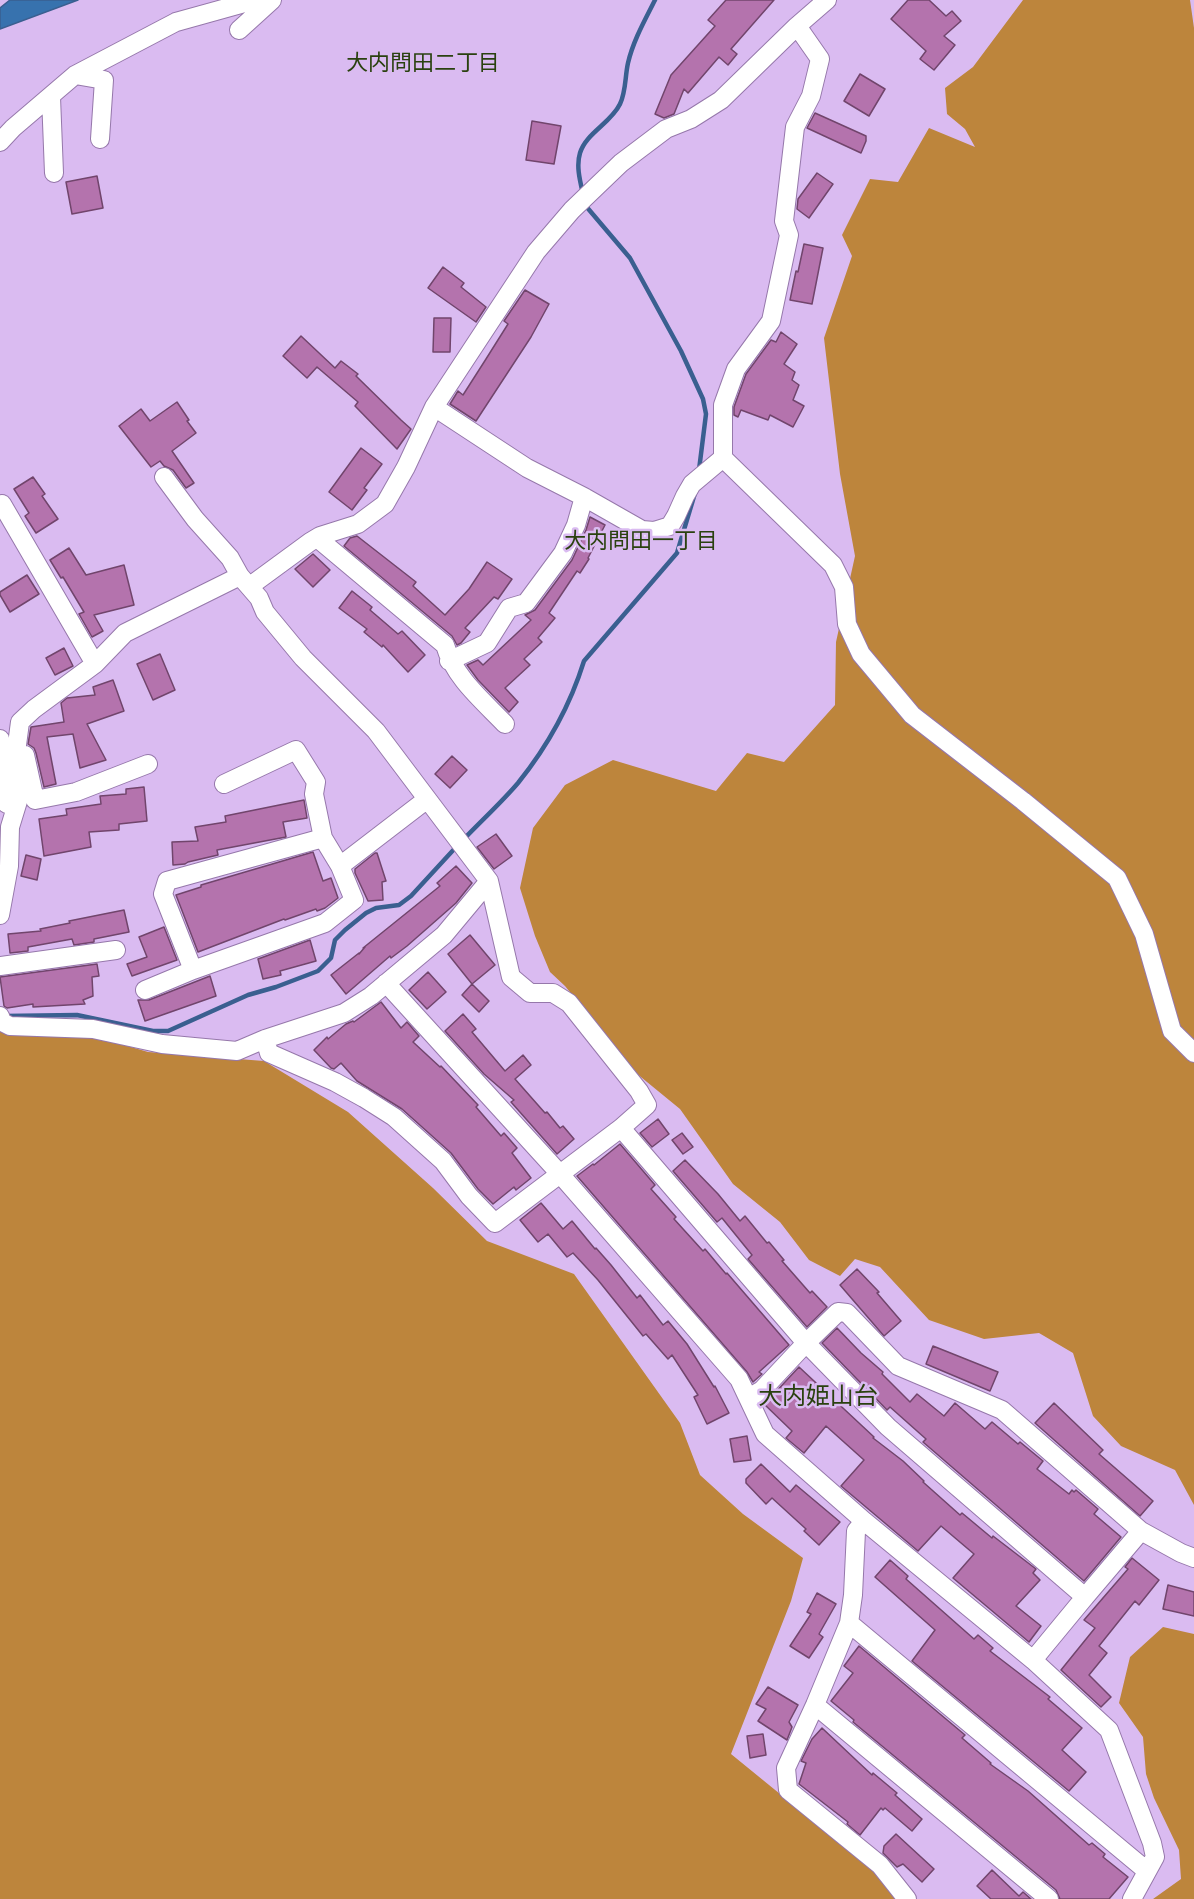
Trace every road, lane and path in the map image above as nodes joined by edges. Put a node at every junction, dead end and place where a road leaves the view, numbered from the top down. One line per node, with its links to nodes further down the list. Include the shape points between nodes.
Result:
1 (255, 0): 6 (street, via 176,22)
2 (272, 0): 5 (street)
3 (826, 0): 4 (street)
4 (797, 26): 11 (street, via 721,100 666,129 621,163 582,201 536,252); 12 (street, via 820,59 812,96 795,127 784,221 789,235 771,321 735,369 723,405)
5 (239, 30)
6 (75, 75): 7 (street); 8 (street, via 104,80)
7 (51, 97): 9 (street); 10 (street)
8 (100, 139)
9 (0, 142)
10 (54, 174)
11 (434, 407): 14 (street, via 526,468); 16 (street, via 386,504 358,524)
12 (723, 458): 14 (street, via 697,479 670,526 654,531 642,530); 37 (street, via 833,565 844,587 848,624 861,654 912,715 1117,878 1144,934 1172,1031)
13 (164, 477): 17 (street)
14 (584, 497): 18 (street, via 563,553 526,603 509,608 487,643)
15 (2, 504): 19 (street)
16 (320, 536): 17 (street); 18 (street, via 322,542 445,645)
17 (245, 581): 19 (street, via 125,633); 24 (street, via 303,658 376,731)
18 (449, 661): 20 (street)
19 (95, 664): 21 (street, via 20,722)
20 (505, 724)
21 (8, 742): 22 (street, via 24,751 34,801 76,792); 26 (street, via 18,801)
22 (148, 765)
23 (224, 784): 25 (street, via 296,750 316,782 314,794)
24 (426, 800): 27 (street); 28 (street)
25 (323, 838): 27 (street); 32 (street, via 167,881 163,894)
26 (5, 865): 29 (street)
27 (340, 866): 32 (street, via 354,900 325,923)
28 (489, 881): 33 (street, via 444,935); 38 (street, via 511,977 530,993 553,993 569,1003 647,1105)
29 (0, 915)
30 (116, 950): 31 (street)
31 (0, 966)
32 (193, 970): 34 (street)
33 (386, 982): 36 (street, via 344,1013); 39 (street)
34 (145, 990)
35 (1, 1019): 36 (street, via 10,1026 93,1029 162,1044 237,1051)
36 (265, 1039): 39 (street, via 269,1053 335,1082 394,1118 443,1161 495,1223)
37 (1194, 1053)
38 (621, 1128): 39 (street); 40 (street)
39 (560, 1174): 41 (street, via 739,1379)
40 (806, 1343): 41 (street, via 762,1390); 43 (street, via 838,1312 848,1313 898,1366 1002,1410); 45 (street, via 888,1427)
41 (748, 1398): 42 (street, via 765,1434)
42 (864, 1521): 46 (street, via 856,1531); 47 (street)
43 (1141, 1531): 44 (street); 45 (street)
44 (1194, 1558)
45 (1085, 1597): 47 (street)
46 (849, 1623): 48 (street); 49 (street)
47 (1033, 1660): 49 (street, via 1109,1730 1152,1843 1155,1857)
48 (815, 1705): 50 (street, via 786,1768 788,1790 880,1865); 51 (street)
49 (1147, 1871): 52 (street)
50 (907, 1899)
51 (1049, 1899)
52 (1132, 1899)

